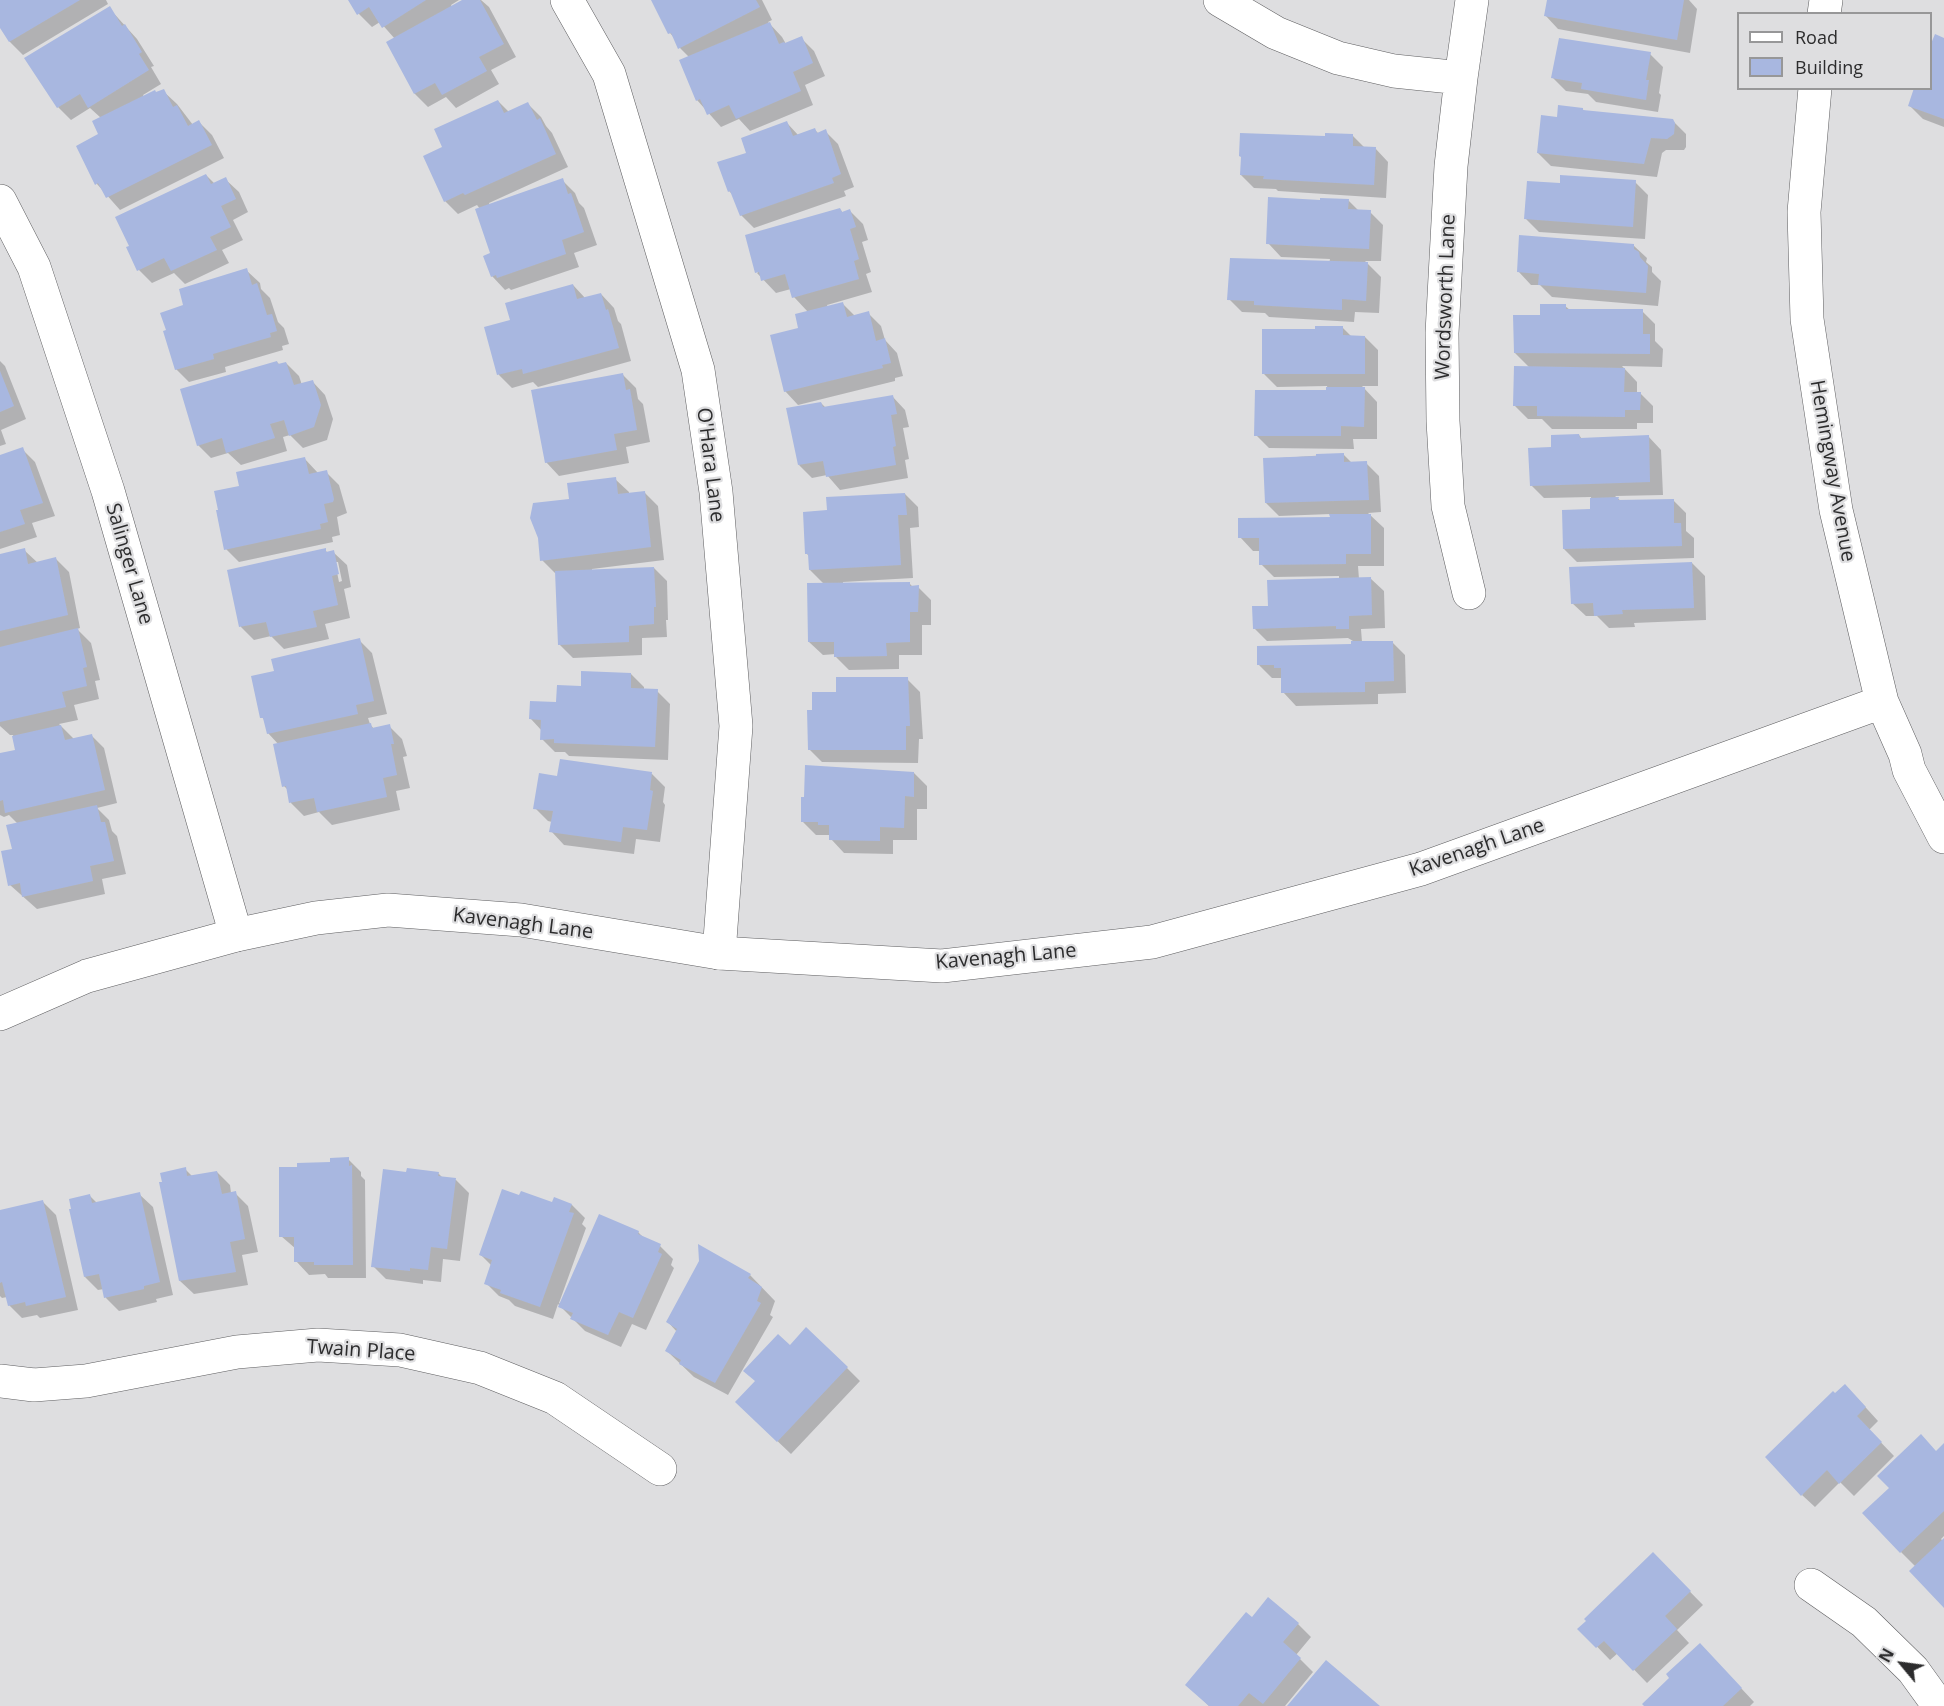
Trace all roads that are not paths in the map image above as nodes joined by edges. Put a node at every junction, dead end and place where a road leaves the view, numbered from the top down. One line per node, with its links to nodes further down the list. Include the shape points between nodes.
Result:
1 (567, 0): 11 (street, O'Hara Lane, via 609,74 698,370 716,492 736,726)
2 (1220, 0): 4 (street, via 1276,33 1338,58 1394,71)
3 (1472, 0): 4 (street, Wordsworth Lane)
4 (1461, 78): 7 (street, Wordsworth Lane, via 1451,166 1443,421 1448,506)
5 (1815, 90): 8 (street, Hemingway Avenue, via 1804,212 1808,319 1836,510)
6 (0, 201): 10 (street, Salinger Lane, via 34,267 108,491)
7 (1468, 593)
8 (1882, 702): 9 (street, Hemingway Avenue, via 1909,770); 11 (street, Kavenagh Lane, via 1421,869 1152,942 942,966)
9 (1944, 837)
10 (236, 935): 11 (street, Kavenagh Lane, via 316,918 388,910 521,920); 12 (street, Kavenagh Lane, via 87,976)
11 (719, 953)
12 (0, 1014)
13 (0, 1382): 14 (street, Twain Place, via 34,1385 86,1381 237,1352 318,1345 400,1350 480,1368 555,1398)
14 (660, 1469)
15 (1811, 1585): 16 (street, via 1864,1622 1913,1670)
16 (1939, 1706)

